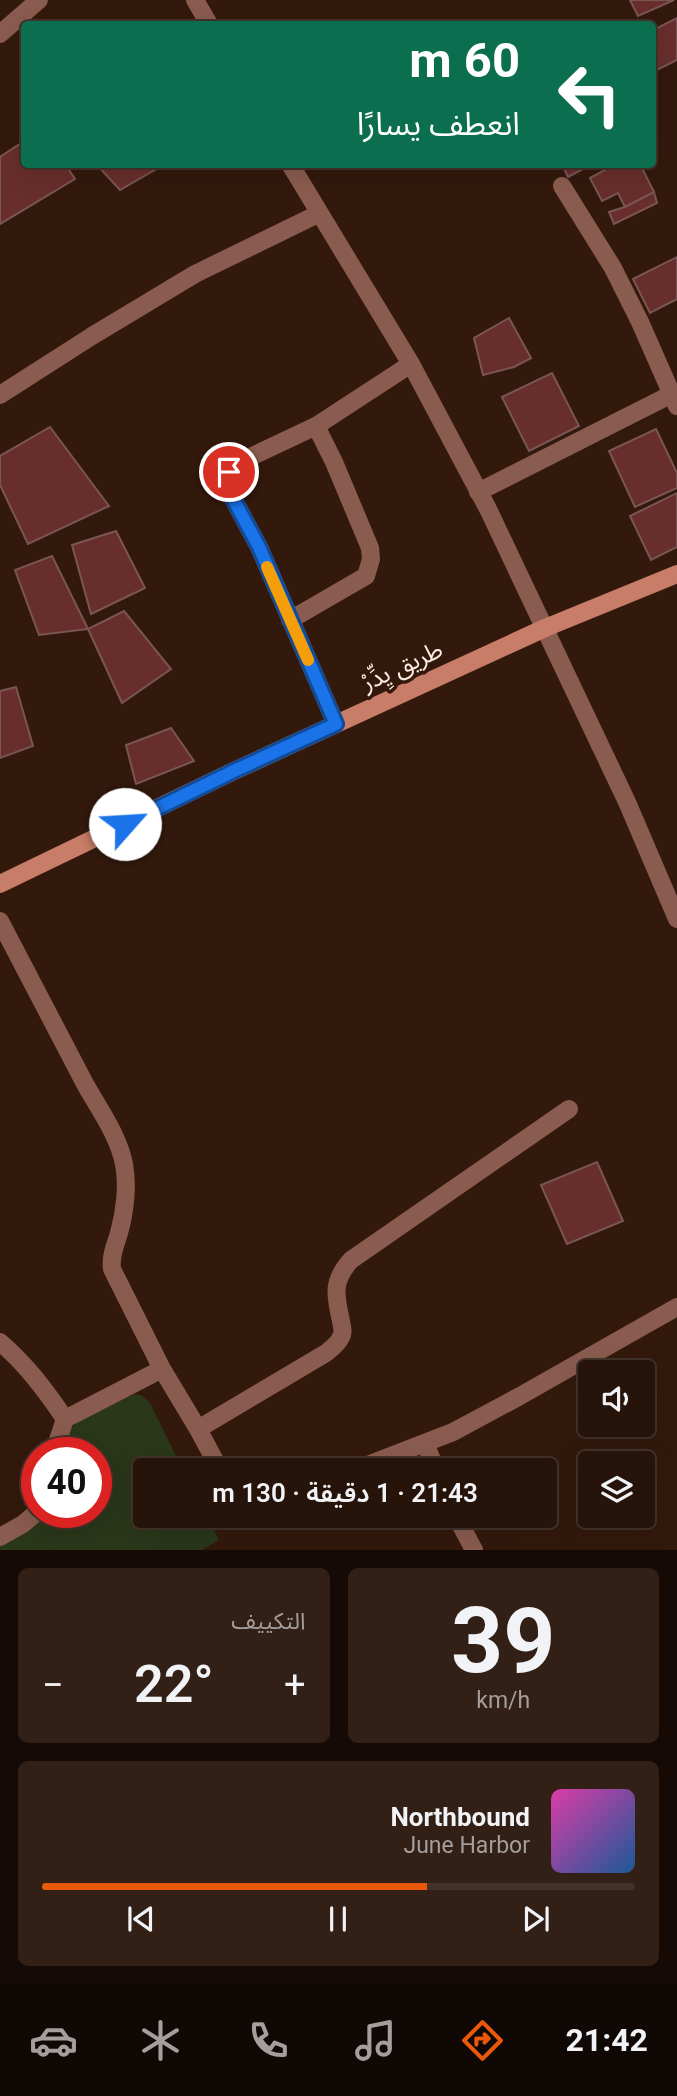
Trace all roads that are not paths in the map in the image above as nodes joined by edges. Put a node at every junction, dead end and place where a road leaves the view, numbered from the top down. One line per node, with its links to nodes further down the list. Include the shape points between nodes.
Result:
1 (39, 0): 4 (street)
2 (195, 0): 3 (street)
3 (207, 21)
4 (0, 34)
5 (292, 168): 7 (street)
6 (562, 186): 10 (street, via 613,268)
7 (318, 214): 8 (street); 9 (street, via 195,274)
8 (411, 365): 11 (street); 12 (street)
9 (0, 395)
10 (674, 400): 12 (street)
11 (316, 426): 14 (street, via 370,548 370,567 366,576); 14 (street, via 242,461 228,477 230,493)
12 (478, 492): 15 (street)
13 (677, 574): 15 (street, طريق يِدِّرْ)
14 (290, 620): 16 (street)
15 (545, 628): 16 (street, طريق يِدِّرْ); 18 (street)
16 (336, 724): 17 (street, طريق يِدِّرْ)
17 (0, 884)
18 (677, 919)
19 (0, 921): 23 (street, via 121,1151 123,1209 112,1269)
20 (569, 1109): 25 (street, via 351,1260 341,1270 336,1288 343,1330 339,1341)
21 (677, 1307): 27 (street, via 520,1396)
22 (0, 1342): 24 (street, via 20,1359)
23 (162, 1369): 24 (street); 25 (street)
24 (65, 1419): 26 (street)
25 (198, 1429): 28 (street)
26 (59, 1437)
27 (425, 1443): 29 (street); 30 (street)
28 (214, 1458)
29 (386, 1458)
30 (431, 1458)
31 (21, 1525): 33 (street)
32 (462, 1528): 34 (street)
33 (0, 1536)
34 (474, 1550)

